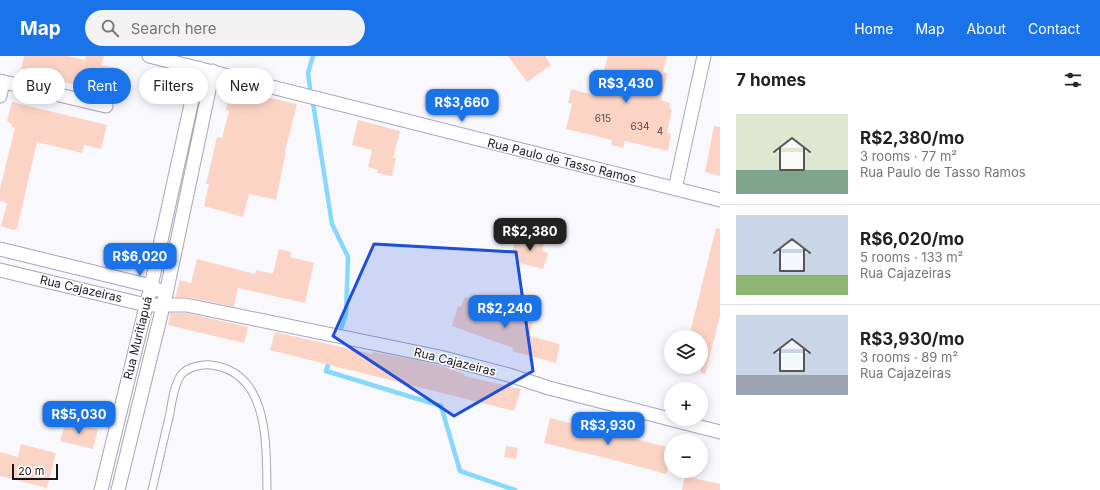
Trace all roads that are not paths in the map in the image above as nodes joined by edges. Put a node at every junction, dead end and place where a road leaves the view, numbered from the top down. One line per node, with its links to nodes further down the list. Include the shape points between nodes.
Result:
1 (149, 56): 3 (street, Rua Paulo de Tasso Ramos)
2 (704, 56): 10 (street)
3 (199, 68)
4 (208, 70): 5 (street, Rua Paulo de Tasso Ramos)
5 (213, 71): 10 (street, Rua Paulo de Tasso Ramos); 15 (street, Rua Muritiapuá)
6 (2, 81): 7 (street); 9 (street)
7 (0, 96)
8 (191, 104): 14 (street, Rua Muritiapuá)
9 (106, 106)
10 (675, 189): 11 (street, Rua Paulo de Tasso Ramos)
11 (720, 200)
12 (0, 249): 14 (street, Rua Cajazeiras)
13 (0, 270): 16 (street, Rua Cajazeiras)
14 (151, 286): 15 (street, Rua Cajazeiras); 16 (street, Rua Muritiapuá)
15 (165, 300): 16 (street, Rua Cajazeiras); 17 (street, Rua Cajazeiras, via 440,357); 19 (street, Rua Muritiapuá)
16 (146, 305): 18 (street, Rua Muritiapuá)
17 (720, 432)
18 (100, 490)
19 (118, 490)
20 (152, 490): 21 (lane, via 174,394 181,375 194,366 210,365 233,372 242,378 255,395 266,440)
21 (266, 490)

